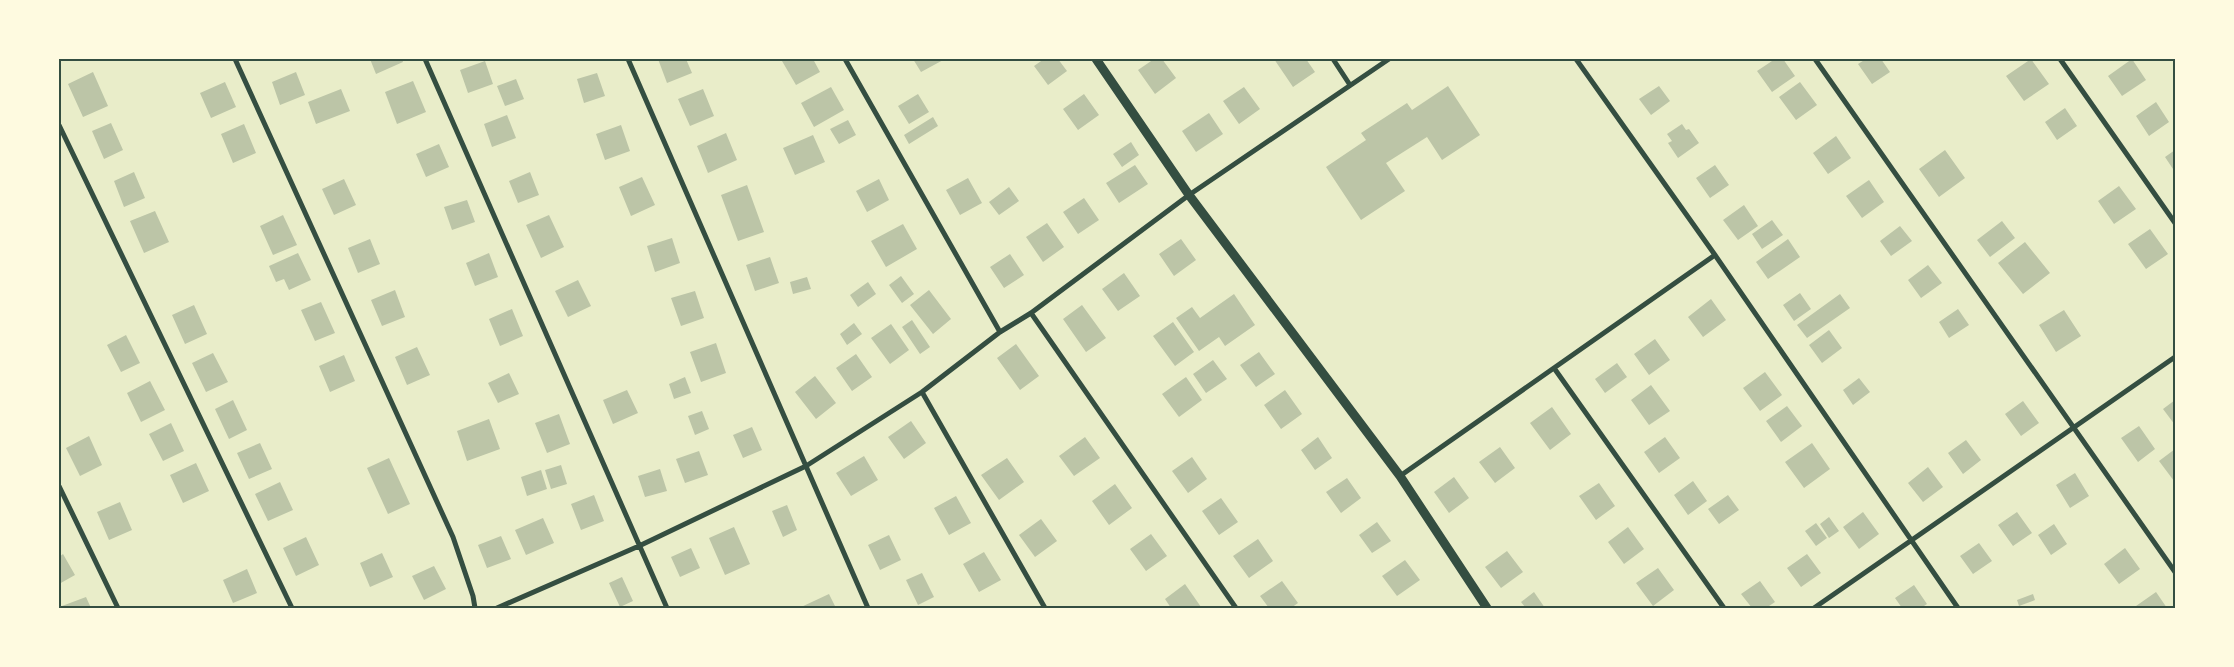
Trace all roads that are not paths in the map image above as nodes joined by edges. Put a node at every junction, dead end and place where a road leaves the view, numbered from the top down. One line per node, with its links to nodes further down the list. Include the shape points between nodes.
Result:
1 (235, 59): 30 (street, via 453,537)
2 (425, 59): 26 (street)
3 (628, 59): 22 (street)
4 (845, 59): 17 (street)
5 (1096, 59): 13 (street)
6 (1333, 59): 11 (street)
7 (1389, 59): 11 (street)
8 (1576, 59): 15 (street)
9 (1815, 59): 21 (street)
10 (2060, 59): 14 (street)
11 (1350, 84): 13 (street)
12 (59, 124): 29 (street)
13 (1190, 194): 16 (street); 23 (street)
14 (2175, 223)
15 (1715, 255): 19 (street); 25 (street)
16 (1031, 313): 17 (street); 35 (street)
17 (1000, 332): 20 (street)
18 (2175, 357): 21 (street)
19 (1554, 368): 23 (street); 37 (street)
20 (922, 392): 22 (street); 34 (street)
21 (2075, 426): 25 (street); 27 (street)
22 (806, 466): 26 (street); 33 (street)
23 (1400, 476): 36 (street)
24 (59, 486): 28 (street)
25 (1911, 541): 38 (street); 39 (street)
26 (639, 546): 31 (street); 32 (street)
27 (2175, 572)
28 (118, 608)
29 (292, 608)
30 (475, 608)
31 (497, 608)
32 (667, 608)
33 (868, 608)
34 (1045, 608)
35 (1236, 608)
36 (1487, 608)
37 (1724, 608)
38 (1814, 608)
39 (1958, 608)

